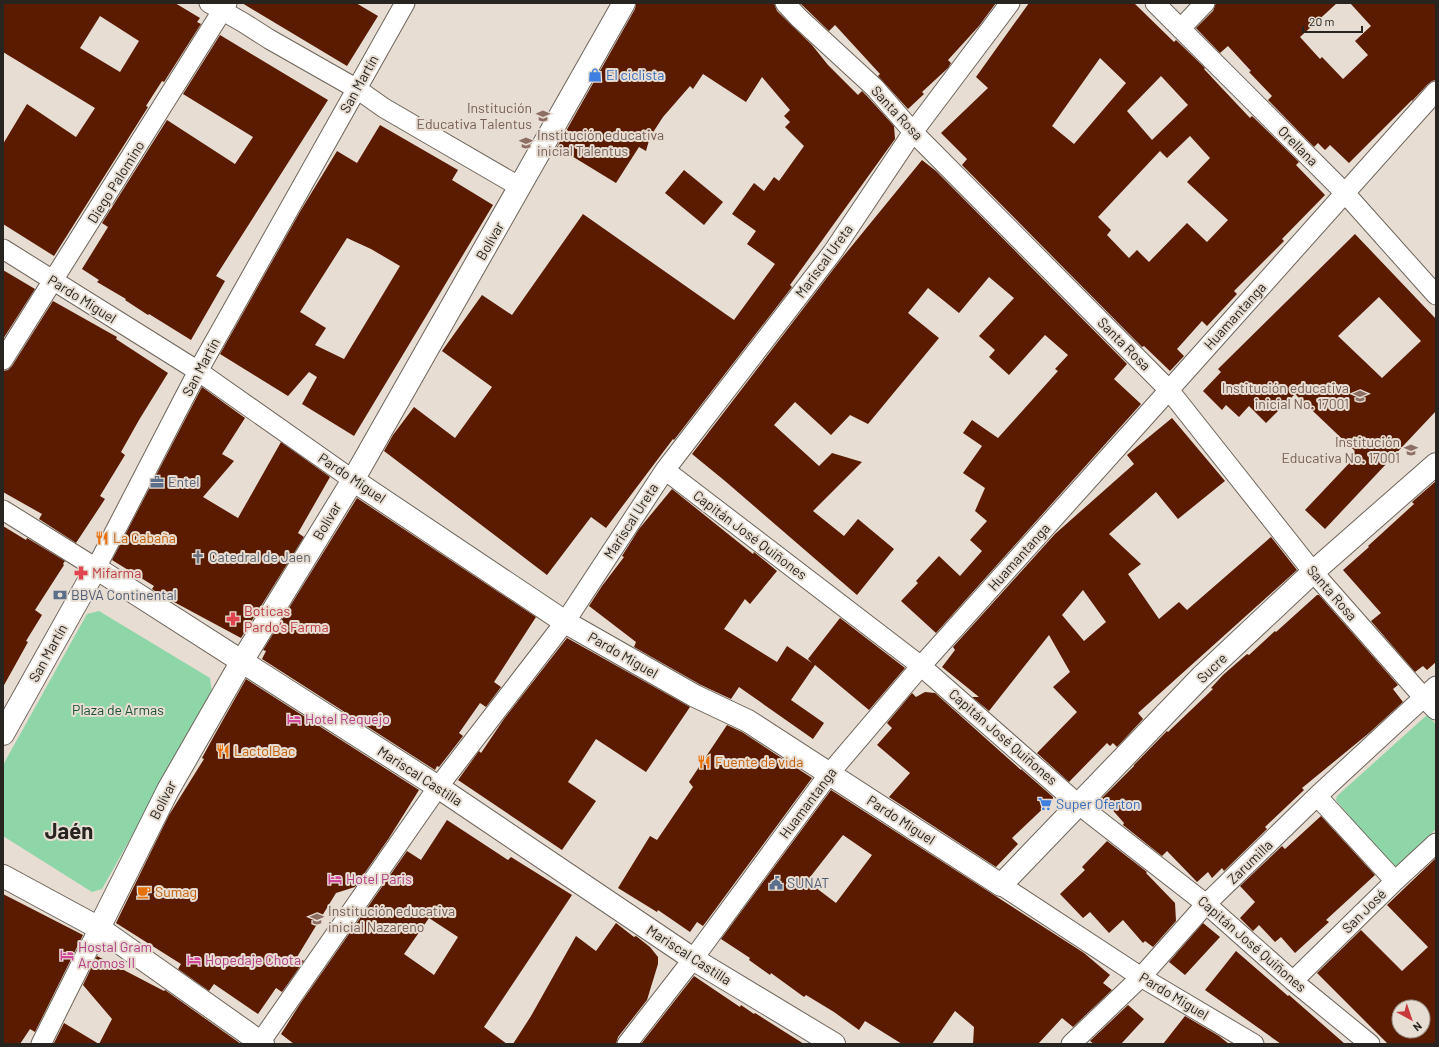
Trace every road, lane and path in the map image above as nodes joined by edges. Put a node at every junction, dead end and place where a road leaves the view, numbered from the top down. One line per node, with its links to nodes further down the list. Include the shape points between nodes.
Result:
1 (405, 3): 9 (street, San Martín)
2 (624, 3): 12 (street, Bolívar)
3 (785, 3): 11 (street, Santa Rosa, via 875,88)
4 (1010, 3): 11 (street, Mariscal Ureta)
5 (1155, 3): 8 (street, Orellana)
6 (1205, 3): 8 (street)
7 (220, 6): 9 (street, via 269,39); 15 (street, Diego Palomino)
8 (1180, 28): 13 (street, Orellana)
9 (357, 89): 12 (street, via 384,108); 18 (street, San Martín)
10 (1436, 90): 13 (street, Huamantanga)
11 (913, 132): 19 (street, Santa Rosa); 21 (street, Mariscal Ureta, via 832,253)
12 (520, 187): 22 (street, Bolívar)
13 (1344, 192): 16 (street, Orellana); 19 (street, Huamantanga)
14 (3, 249): 15 (street, Pardo Miguel)
15 (53, 281): 17 (street, Diego Palomino); 18 (street, Pardo Miguel)
16 (1436, 295)
17 (3, 360)
18 (198, 371): 22 (street, Pardo Miguel); 24 (street, San Martín)
19 (1169, 390): 25 (street, Santa Rosa); 28 (street, Huamantanga)
20 (1436, 464): 25 (street, Sucre)
21 (665, 470): 26 (street, Mariscal Ureta); 28 (street, Capitán José Quiñones)
22 (353, 480): 26 (street, Pardo Miguel); 27 (street, Bolívar)
23 (3, 510): 24 (street, Mariscal Castilla)
24 (96, 568): 27 (street, Mariscal Castilla); 30 (street, San Martín)
25 (1313, 572): 29 (street, Santa Rosa); 34 (street, Sucre, via 1201,677)
26 (566, 622): 31 (street, Pardo Miguel, via 695,696 748,721); 32 (street, Mariscal Ureta)
27 (242, 660): 32 (street, Mariscal Castilla); 40 (street, Bolívar, via 168,790)
28 (921, 666): 31 (street, Huamantanga); 34 (street, Capitán José Quiñones)
29 (1432, 698): 33 (street, Zarumilla)
30 (3, 734)
31 (829, 774): 38 (street, Pardo Miguel); 41 (street, Huamantanga)
32 (438, 787): 41 (street, Mariscal Castilla); 44 (street, Mariscal Ureta)
33 (1318, 796): 37 (street); 39 (street, Zarumilla)
34 (1079, 805): 38 (street, Sucre); 39 (street, Capitán José Quiñones)
35 (1436, 843): 37 (street, San José)
36 (3, 876): 40 (street)
37 (1395, 881): 43 (street, San José)
38 (1001, 885): 42 (street, Pardo Miguel)
39 (1206, 904): 42 (street, Zarumilla); 43 (street, Capitán José Quiñones)
40 (99, 928): 44 (street); 45 (street, Bolívar)
41 (693, 959): 46 (street, Huamantanga); 47 (street, Mariscal Castilla)
42 (1141, 977): 48 (street, Zarumilla); 49 (street, Pardo Miguel)
43 (1294, 981): 50 (street, Capitán José Quiñones)
44 (260, 1043)
45 (41, 1044)
46 (627, 1044)
47 (834, 1044)
48 (1070, 1044)
49 (1254, 1044)
50 (1370, 1044)

